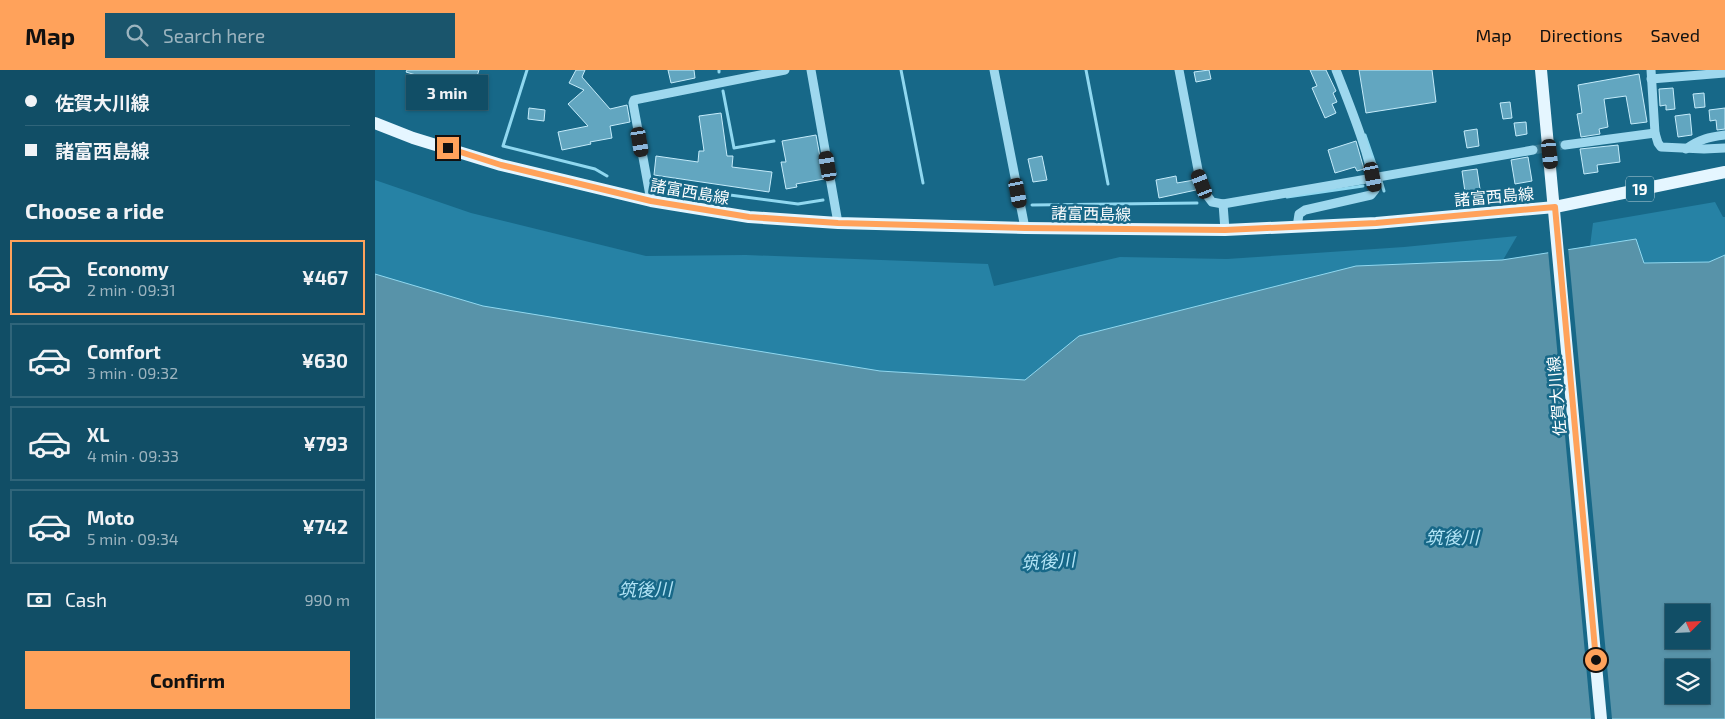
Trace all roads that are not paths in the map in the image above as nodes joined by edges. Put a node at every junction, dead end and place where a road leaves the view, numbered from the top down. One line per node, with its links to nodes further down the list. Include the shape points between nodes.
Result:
1 (785, 70): 18 (street, via 634,100)
2 (811, 70): 21 (street)
3 (994, 70): 23 (street)
4 (1179, 70): 19 (street, via 1199,175 1212,202)
5 (1336, 70): 17 (street)
6 (1541, 70): 20 (main road, 佐賀大川線)
7 (1725, 73): 8 (street)
8 (1651, 75): 10 (street)
9 (375, 123): 18 (main road, 諸富西島線 / 19, via 501,165)
10 (1655, 133): 12 (street); 14 (street, via 1661,147)
11 (1725, 134): 14 (street, via 1696,142)
12 (1565, 145)
13 (1725, 148): 14 (street)
14 (1687, 149)
15 (1533, 150): 17 (street)
16 (1725, 172): 20 (main road, 諸富西島線 / 19)
17 (1373, 177): 19 (street); 22 (street, via 1375,190 1371,195 1305,210 1299,214)
18 (651, 201): 21 (main road, 諸富西島線 / 19, via 749,217)
19 (1223, 204): 24 (street)
20 (1555, 207): 22 (main road, 諸富西島線 / 19); 25 (main road, 佐賀大川線)
21 (838, 223): 23 (main road, 諸富西島線 / 19)
22 (1297, 227): 24 (main road, 諸富西島線 / 19)
23 (1025, 228): 24 (main road, 諸富西島線 / 19)
24 (1225, 230)
25 (1601, 719)

